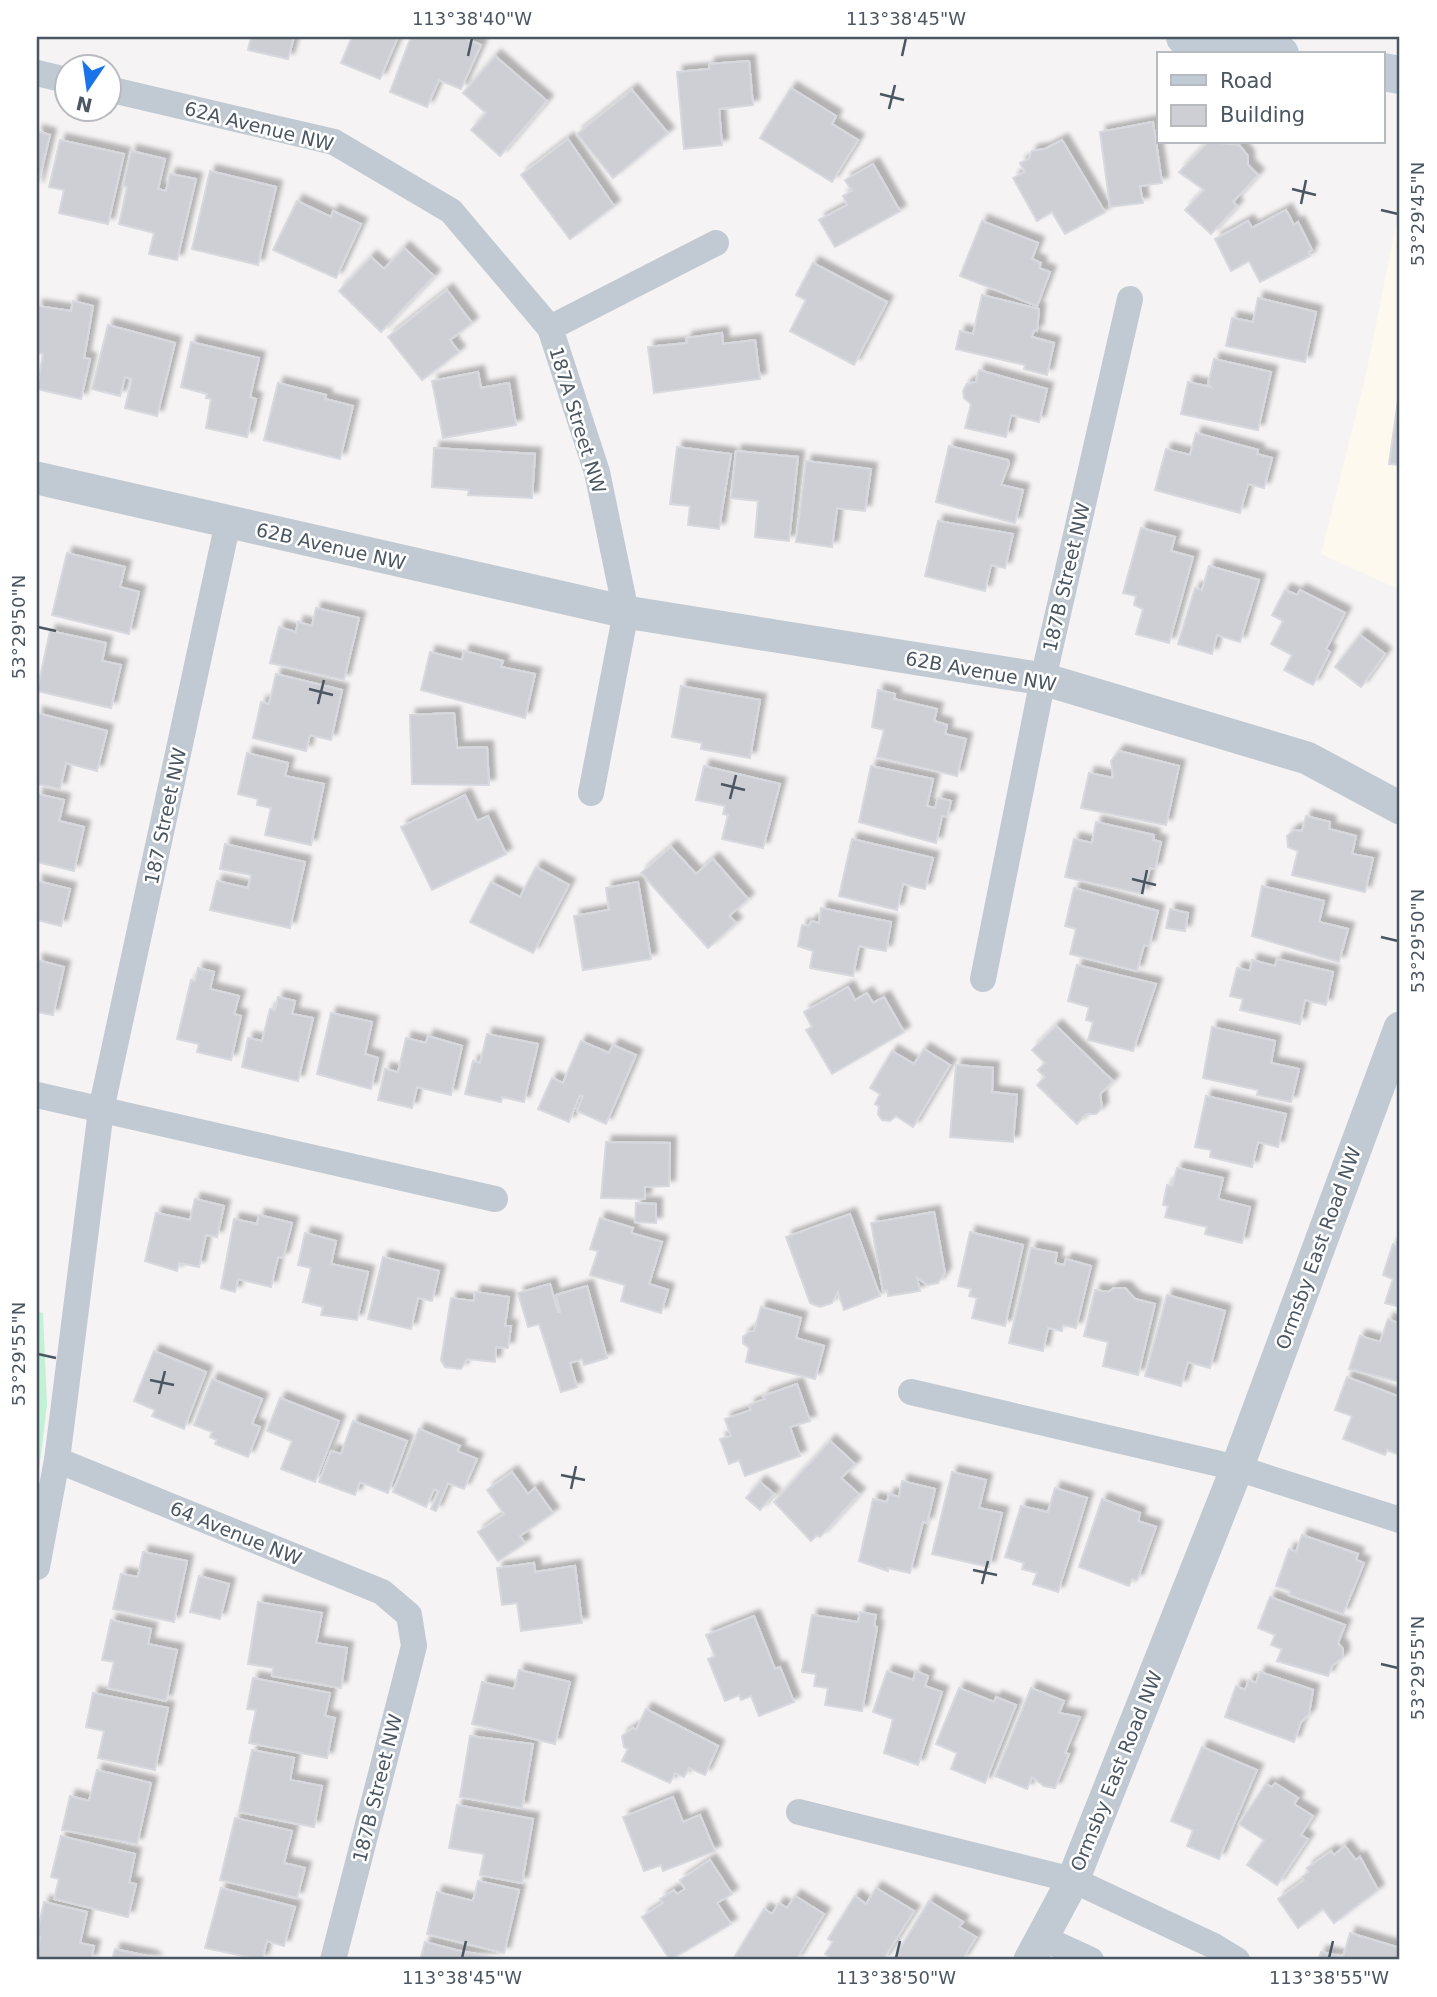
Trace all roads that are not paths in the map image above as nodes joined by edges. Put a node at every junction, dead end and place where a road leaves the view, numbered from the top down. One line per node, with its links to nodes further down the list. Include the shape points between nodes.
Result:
1 (1185, 37): 2 (main road)
2 (1269, 52)
3 (122, 92): 6 (street, 62A Avenue NW, via 334,142 451,211)
4 (716, 243): 6 (street, 187A Street NW)
5 (1130, 299): 10 (street, 187B Street NW)
6 (550, 328): 9 (street, 187A Street NW, via 597,472)
7 (37, 478): 8 (street, 62B Avenue NW)
8 (228, 523): 9 (street, 62B Avenue NW); 16 (street, 187 Street NW)
9 (626, 612): 10 (street, 62B Avenue NW); 11 (street)
10 (1043, 679): 12 (street, 62B Avenue NW, via 1307,758); 13 (street, 187B Street NW)
11 (592, 793)
12 (1400, 808)
13 (983, 979)
14 (1400, 1028): 20 (street, Ormsby East Road NW)
15 (37, 1094): 16 (street)
16 (101, 1110): 17 (street); 19 (street, 187 Street NW)
17 (495, 1199)
18 (911, 1392): 20 (street)
19 (57, 1460): 22 (street, 187 Street NW); 23 (street, 64 Avenue NW, via 382,1592)
20 (1237, 1468): 21 (street); 25 (street, Ormsby East Road NW)
21 (1400, 1520)
22 (37, 1567)
23 (409, 1615): 27 (street, 187B Street NW, via 414,1646)
24 (799, 1812): 25 (street, Ormsby East Road NW)
25 (1073, 1880): 26 (street, Ormsby East Road NW); 29 (street, Ormsby East Road NW)
26 (1036, 1949): 28 (street, Ormsby East Road NW)
27 (333, 1960)
28 (1091, 1960)
29 (1237, 1960)

